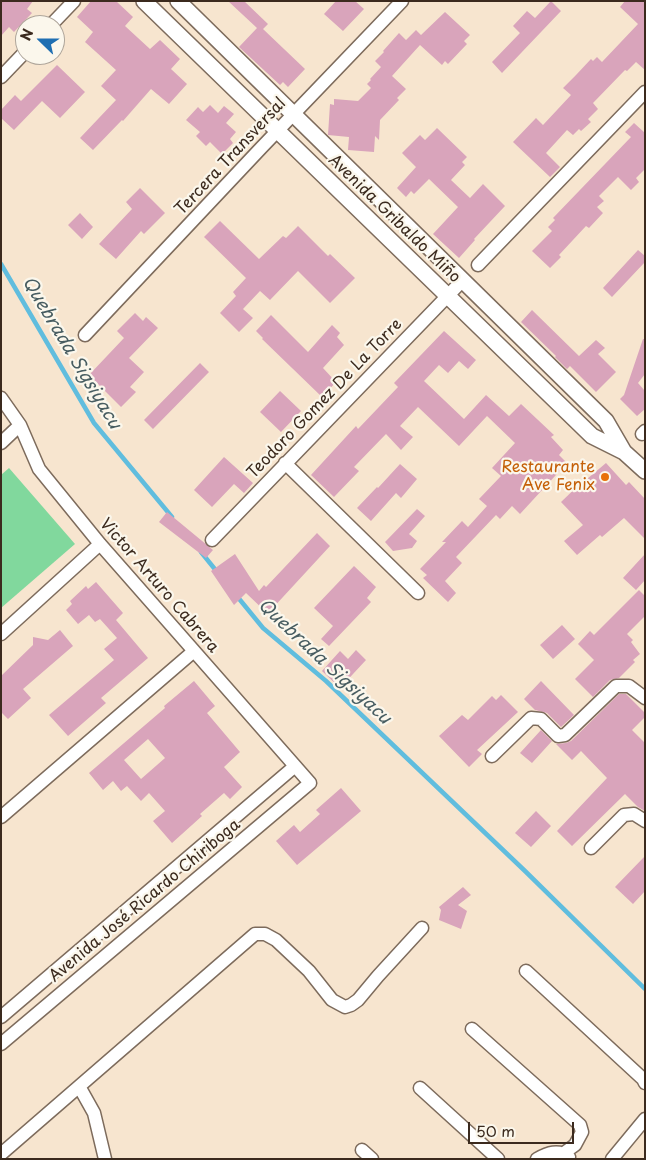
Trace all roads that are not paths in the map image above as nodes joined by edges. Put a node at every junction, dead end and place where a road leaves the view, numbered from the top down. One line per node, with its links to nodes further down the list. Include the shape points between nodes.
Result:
1 (74, 1): 5 (street)
2 (144, 1): 10 (street, Avenida Gribaldo Miño)
3 (178, 1): 9 (street, Avenida Gribaldo Miño)
4 (402, 1): 9 (street, Tercera Transversal)
5 (61, 15)
6 (15, 62): 7 (street)
7 (1, 77)
8 (645, 92): 11 (street)
9 (293, 114): 10 (street, Tercera Transversal); 12 (street, Avenida Gribaldo Miño)
10 (278, 130): 13 (street, Avenida Gribaldo Miño); 14 (street, Tercera Transversal)
11 (478, 264)
12 (462, 281): 13 (street, Teodoro Gomez De La Torre); 18 (street, Avenida Gribaldo Miño, via 606,422)
13 (448, 296): 18 (street, Avenida Gribaldo Miño, via 592,436); 19 (street, Teodoro Gomez De La Torre)
14 (84, 336)
15 (1, 398): 16 (street, Victor Arturo Cabrera)
16 (20, 425): 17 (street); 22 (street, Victor Arturo Cabrera, via 39,469)
17 (1, 443)
18 (624, 452): 20 (street, Avenida Gribaldo Miño)
19 (285, 463): 21 (street, Teodoro Gomez De La Torre); 23 (street)
20 (645, 471)
21 (212, 540)
22 (100, 544): 24 (street); 25 (street, Victor Arturo Cabrera)
23 (418, 593)
24 (1, 634)
25 (194, 651): 28 (street, Victor Arturo Cabrera); 30 (street)
26 (645, 698): 27 (street, via 629,686 616,686 565,735 558,736 541,719 531,718)
27 (492, 756)
28 (294, 767): 29 (street, Victor Arturo Cabrera); 35 (street, Avenida José Ricardo Chiriboga)
29 (310, 783): 36 (street, Avenida José Ricardo Chiriboga)
30 (1, 817)
31 (645, 821): 32 (street, via 634,814 624,815)
32 (591, 848)
33 (422, 928): 41 (street, via 358,1000 345,1007 332,1000 309,971 276,940 265,934 255,934)
34 (526, 971): 40 (street)
35 (41, 983): 36 (street); 37 (street, Avenida José Ricardo Chiriboga)
36 (55, 998): 39 (street, Avenida José Ricardo Chiriboga)
37 (1, 1018)
38 (472, 1029): 46 (street, via 580,1124 582,1132)
39 (1, 1044)
40 (645, 1083)
41 (80, 1088): 45 (street); 47 (street, via 94,1113)
42 (420, 1088): 49 (street)
43 (645, 1119): 51 (street)
44 (362, 1150): 48 (street)
45 (1, 1154)
46 (567, 1156): 50 (street, via 549,1152)
47 (105, 1159)
48 (372, 1159)
49 (498, 1159)
50 (536, 1159)
51 (612, 1159)

